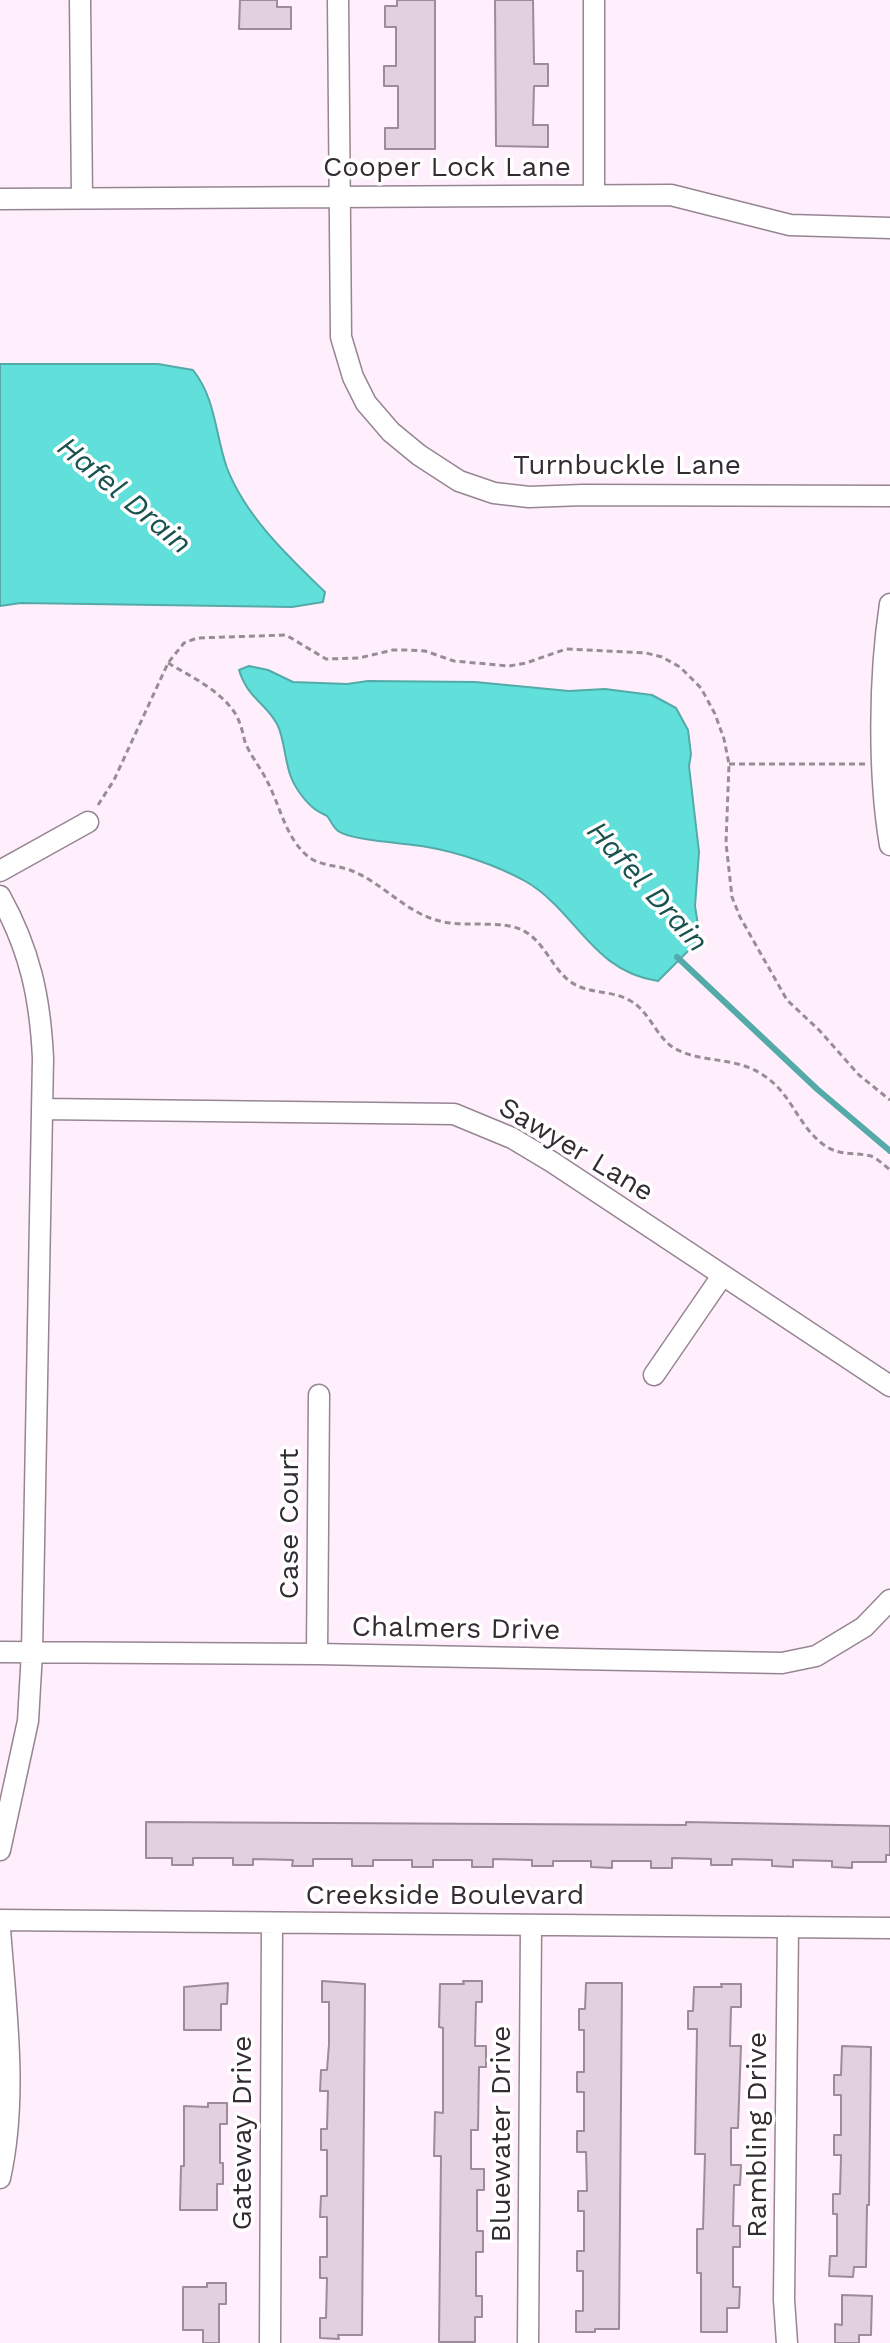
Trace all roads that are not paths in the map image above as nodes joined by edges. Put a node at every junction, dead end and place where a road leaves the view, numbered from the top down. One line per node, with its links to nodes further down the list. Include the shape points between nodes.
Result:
1 (80, 0): 6 (street)
2 (338, 0): 5 (street, Turnbuckle Lane)
3 (594, 0): 4 (street)
4 (594, 195): 5 (street, Cooper Lock Lane); 8 (street, Cooper Lock Lane, via 671,195 790,225)
5 (339, 197): 6 (street, Cooper Lock Lane); 9 (street, Turnbuckle Lane, via 341,337 353,377 366,403 391,432 459,481 529,497)
6 (82, 198): 7 (street, Cooper Lock Lane)
7 (0, 199)
8 (890, 228)
9 (890, 496)
10 (890, 604): 11 (street)
11 (885, 758): 13 (street)
12 (88, 822): 14 (street)
13 (890, 845)
14 (0, 871)
15 (0, 896): 16 (street, via 36,985)
16 (42, 1109): 17 (street, Sawyer Lane, via 454,1114 512,1138); 23 (street)
17 (722, 1276): 18 (street); 19 (street, Sawyer Lane)
18 (654, 1375)
19 (890, 1386)
20 (319, 1395): 24 (street, Case Court)
21 (890, 1600): 24 (street, Chalmers Drive, via 864,1627 816,1656 782,1663)
22 (0, 1652): 23 (street, Chalmers Drive)
23 (32, 1652): 24 (street, Chalmers Drive); 25 (street, via 28,1721)
24 (317, 1654)
25 (0, 1850)
26 (0, 1920): 27 (street, Creekside Boulevard)
27 (272, 1923): 28 (street, Creekside Boulevard); 34 (street, Gateway Drive)
28 (531, 1925): 29 (street, Creekside Boulevard); 35 (street, Bluewater Drive)
29 (788, 1927): 30 (street, Creekside Boulevard); 36 (street, Rambling Drive)
30 (890, 1928)
31 (0, 1929): 32 (street)
32 (5, 2063): 33 (street)
33 (0, 2178)
34 (270, 2343)
35 (528, 2343)
36 (787, 2343)

